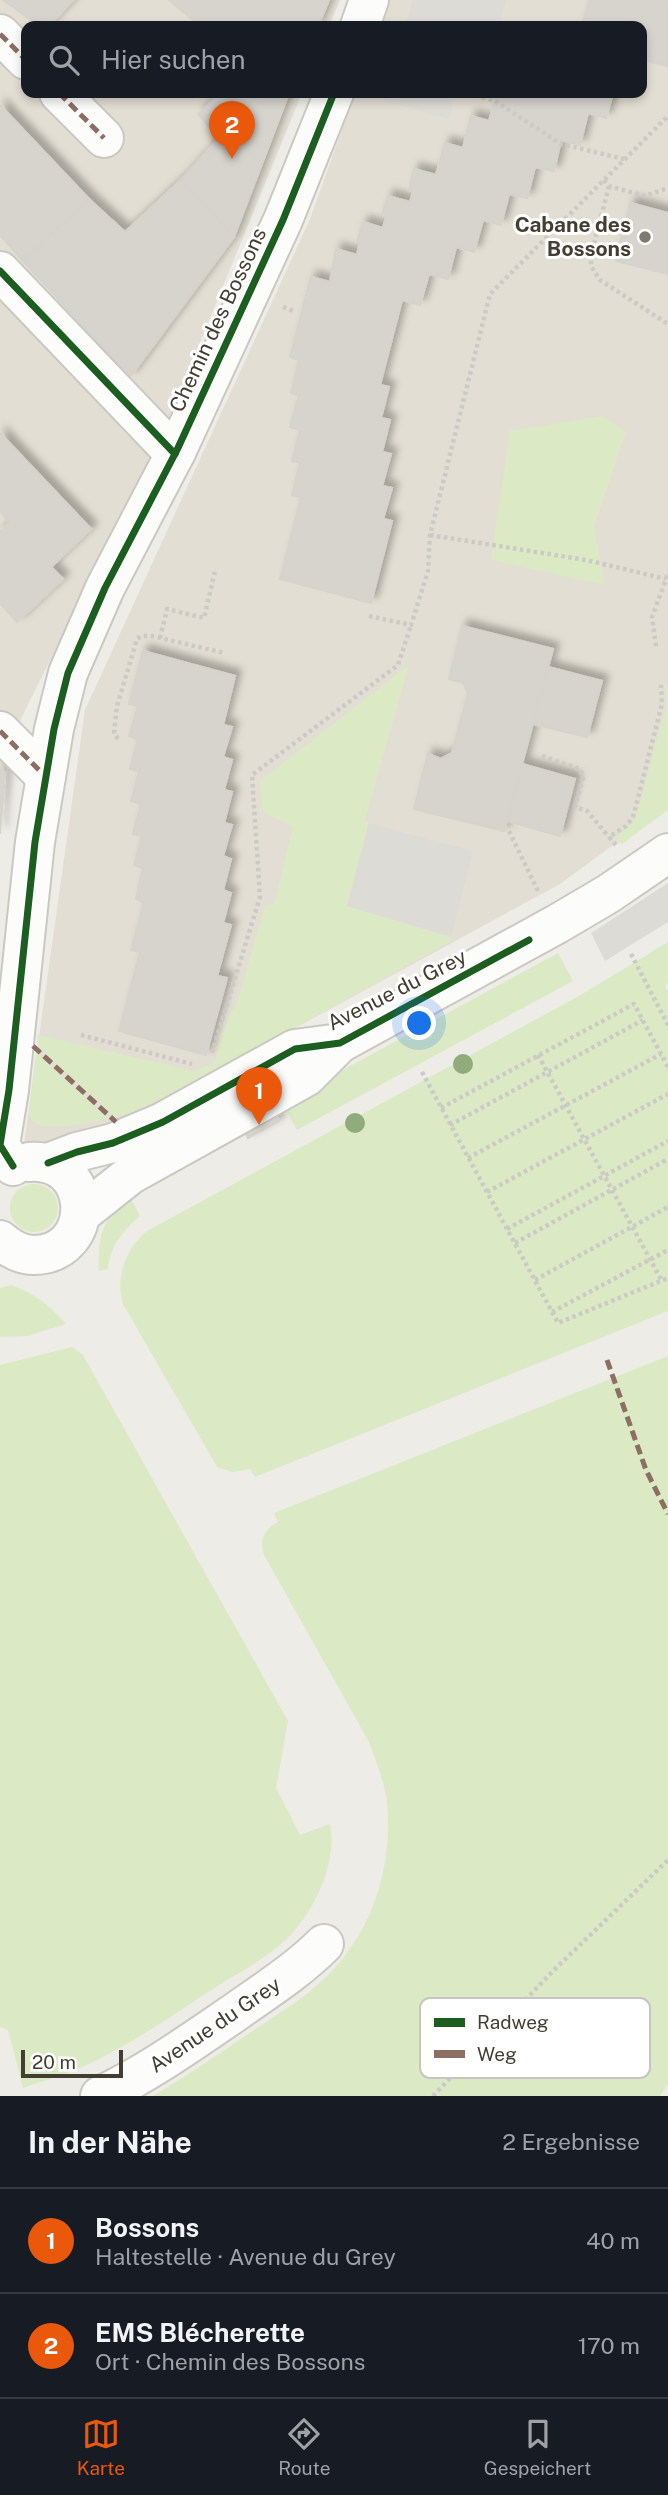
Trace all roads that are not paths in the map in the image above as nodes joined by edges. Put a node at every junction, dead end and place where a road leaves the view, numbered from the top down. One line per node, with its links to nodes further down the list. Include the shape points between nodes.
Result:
1 (369, 0): 2 (street)
2 (362, 21)
3 (0, 34): 4 (street)
4 (21, 55)
5 (64, 98): 7 (street)
6 (332, 98): 9 (street, Chemin des Bossons, via 283,219)
7 (104, 138)
8 (0, 271): 9 (street)
9 (176, 454): 11 (street, Chemin des Bossons, via 105,588 68,673)
10 (0, 731): 11 (street)
11 (46, 777): 14 (street, Chemin des Bossons)
12 (668, 853): 13 (street, Avenue du Grey, via 557,924)
13 (340, 1043): 15 (street, Avenue du Grey, via 295,1049 163,1122 113,1143); 16 (street, Avenue du Grey, via 306,1077 130,1175)
14 (4, 1090): 15 (street, Chemin des Bossons, via 0,1145)
15 (21, 1169): 16 (street, via 61,1169 78,1191)
16 (81, 1214): 17 (street, via 69,1240 43,1255 28,1255)
17 (0, 1240)
18 (324, 1944): 19 (street, Avenue du Grey, via 303,1965 173,2055)
19 (100, 2096)

